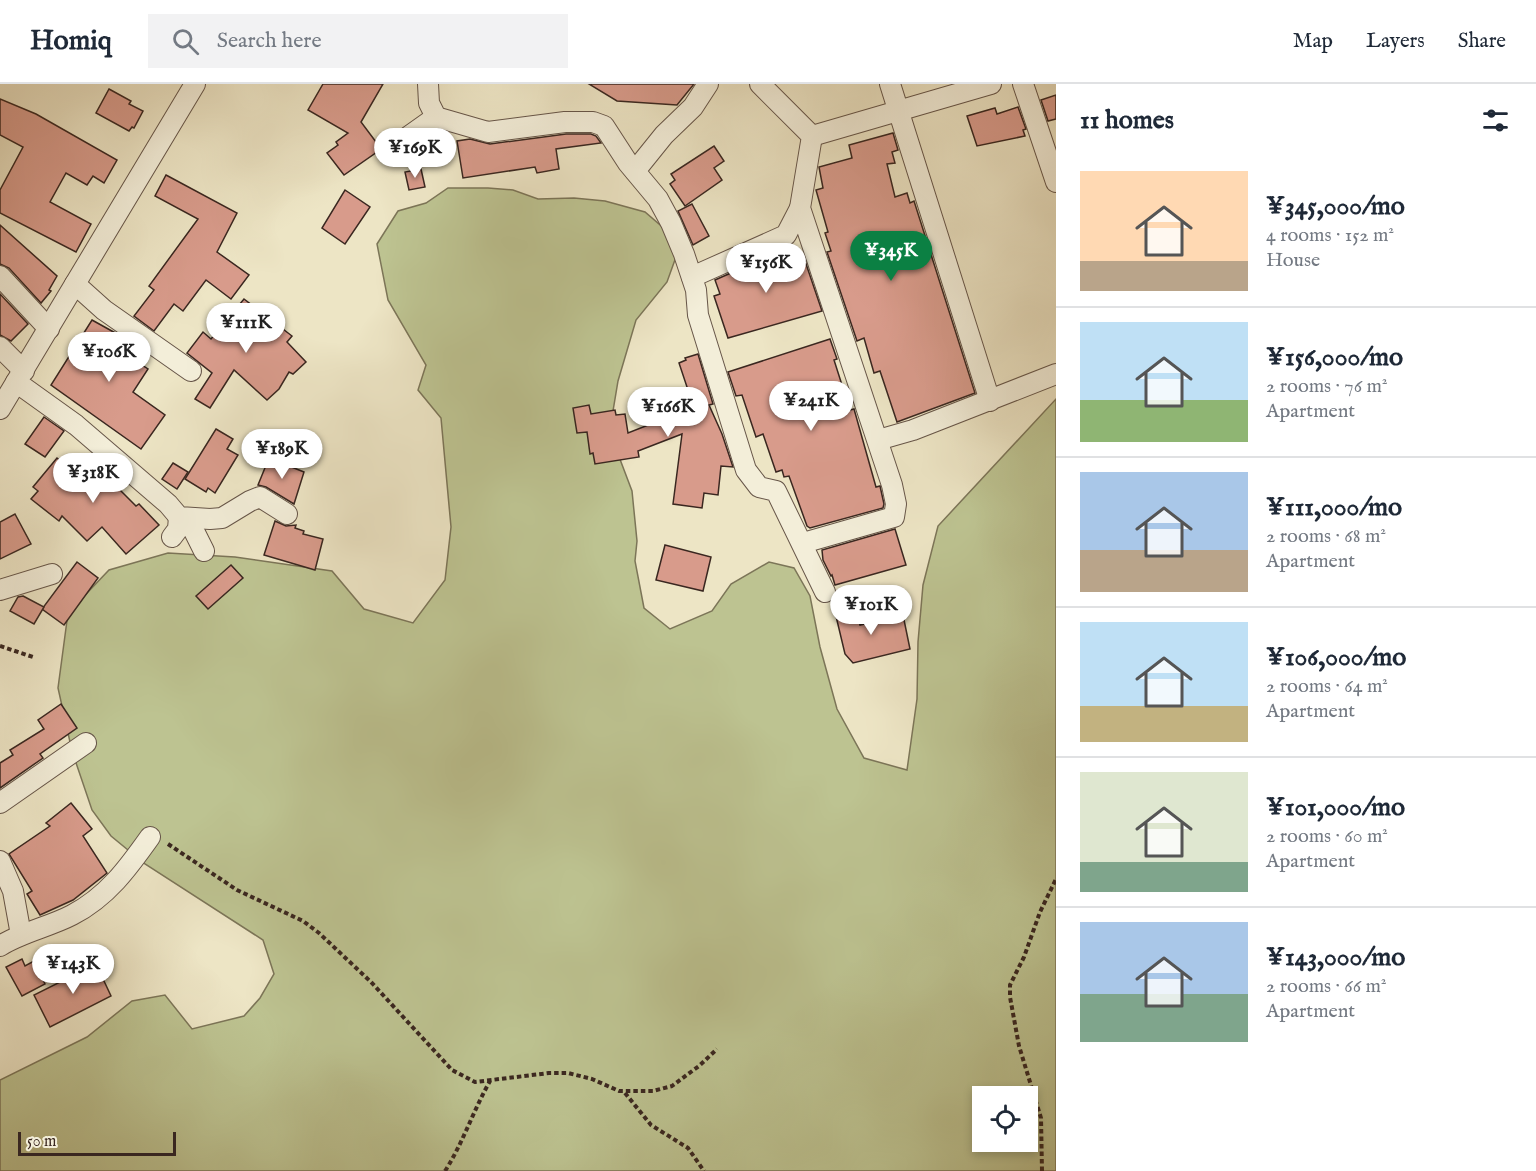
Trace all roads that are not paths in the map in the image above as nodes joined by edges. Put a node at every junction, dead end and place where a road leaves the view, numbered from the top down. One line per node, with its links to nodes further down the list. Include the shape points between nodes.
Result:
1 (195, 84): 17 (street)
2 (428, 84): 9 (street, via 429,103)
3 (708, 84): 12 (street, via 693,107)
4 (760, 84): 10 (street)
5 (890, 84): 8 (street)
6 (991, 84): 8 (street)
7 (1023, 84): 13 (street)
8 (898, 112): 10 (street); 23 (street)
9 (436, 117): 11 (street); 12 (street, via 488,132 593,122 606,128)
10 (812, 136): 14 (street)
11 (405, 139)
12 (635, 171): 16 (street, via 658,199)
13 (1056, 182)
14 (800, 208): 16 (street, via 786,235); 25 (street)
15 (0, 276): 18 (street)
16 (692, 277): 29 (street, via 698,315 746,470 759,487 776,491)
17 (75, 284): 18 (street); 20 (street, via 104,310)
18 (50, 329): 22 (street)
19 (0, 347): 22 (street)
20 (191, 371)
21 (1056, 374): 23 (street)
22 (20, 377): 24 (street); 27 (street)
23 (990, 401): 25 (street)
24 (0, 409)
25 (878, 440): 29 (street, via 892,485 894,516)
26 (287, 514): 27 (street, via 260,498 222,518)
27 (179, 517): 28 (street, via 178,529); 30 (street, via 192,527)
28 (172, 537)
29 (803, 543): 33 (street)
30 (204, 551)
31 (52, 574): 32 (street)
32 (0, 590)
33 (825, 591)
34 (86, 743): 35 (street)
35 (0, 803)
36 (150, 837): 38 (street, via 124,873 99,898 74,914)
37 (0, 861): 38 (street, via 13,891)
38 (21, 935): 39 (street)
39 (0, 946)

